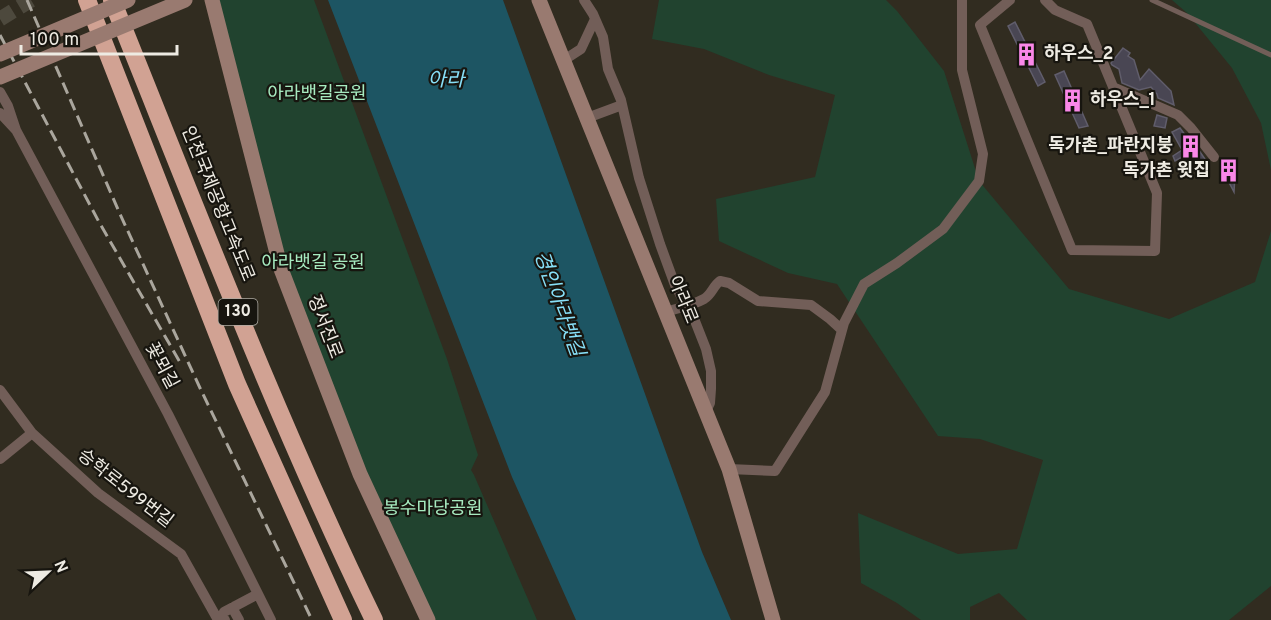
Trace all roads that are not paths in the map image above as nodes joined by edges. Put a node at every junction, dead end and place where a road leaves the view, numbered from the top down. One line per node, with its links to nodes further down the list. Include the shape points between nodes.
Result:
1 (87, 0): 38 (highway, 130, via 237,384)
2 (112, 0): 39 (highway, 인천국제공항고속도로 / 130, via 293,445)
3 (128, 0): 13 (main road, bridge)
4 (185, 0): 16 (main road, bridge)
5 (212, 0): 40 (main road, 정서진로, via 281,268 360,474)
6 (539, 0): 15 (main road, 아라로)
7 (584, 0): 12 (street)
8 (962, 0): 26 (street, via 962,70 983,154 979,181 943,229 864,284)
9 (1010, 0): 17 (street, via 980,26 1072,250 1155,250 1157,193)
10 (1045, 0): 17 (street, via 1055,10 1087,24)
11 (1152, 0): 14 (lane)
12 (595, 19): 15 (street, via 581,49); 19 (street)
13 (0, 54)
14 (1271, 55)
15 (564, 60): 21 (main road, 아라로)
16 (0, 76)
17 (1113, 87): 23 (street, via 1178,115)
18 (0, 92): 22 (street, 꽃뫼길)
19 (622, 105): 21 (street); 24 (street, via 660,244)
20 (0, 113): 22 (street, 꽃뫼길)
21 (587, 118): 25 (main road, 아라로)
22 (16, 130): 32 (street, 꽃뫼길, via 168,414)
23 (1214, 157)
24 (686, 305): 25 (street); 26 (street, via 712,293 720,281 758,301 811,305); 28 (street, via 706,349 711,371)
25 (666, 312): 28 (main road, 아라로)
26 (842, 330): 31 (street, via 825,392 775,471)
27 (0, 390): 29 (street, 승학로599번길)
28 (706, 411): 31 (main road, 아라로)
29 (32, 433): 30 (street); 34 (street, 승학로599번길, via 98,493 181,554)
30 (0, 459)
31 (729, 470): 41 (main road, 아라로)
32 (258, 594): 33 (street); 37 (street, 꽃뫼길)
33 (235, 606): 35 (street, via 224,612); 36 (street)
34 (218, 620)
35 (225, 620)
36 (239, 620)
37 (271, 620)
38 (343, 620)
39 (374, 620)
40 (428, 620)
41 (773, 620)

